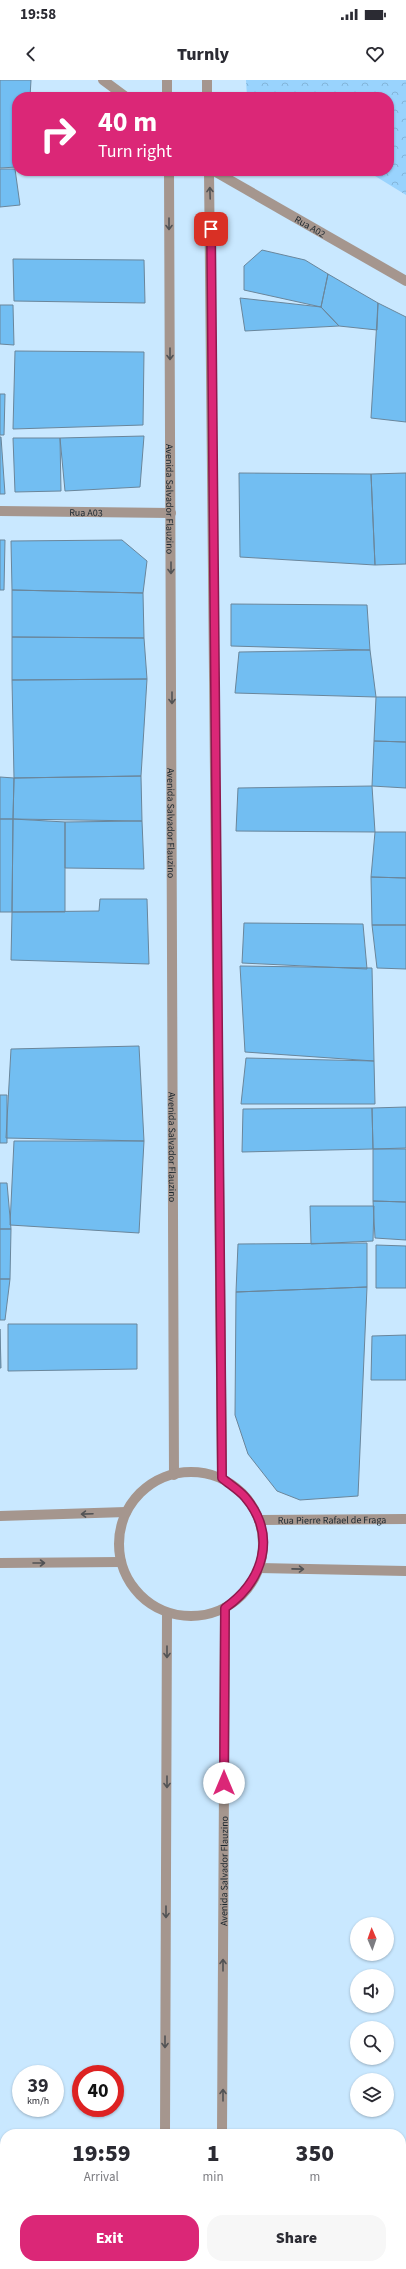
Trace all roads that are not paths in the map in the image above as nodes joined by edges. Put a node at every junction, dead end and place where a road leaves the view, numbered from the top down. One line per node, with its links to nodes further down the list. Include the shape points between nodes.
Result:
1 (103, 80): 4 (street)
2 (167, 80): 5 (street)
3 (207, 80): 6 (street)
4 (119, 92)
5 (168, 92)
6 (207, 92)
7 (169, 176): 12 (street, Avenida Salvador Flauzino, one-way to 12)
8 (209, 176): 14 (street, one-way to 8)
9 (223, 176): 10 (street, Rua A02)
10 (406, 281)
11 (0, 511): 12 (street, Rua A03)
12 (171, 513): 13 (street, Avenida Salvador Flauzino, one-way to 13)
13 (174, 1475): 14 (street, via 189,1473); 15 (street, via 159,1480 146,1489)
14 (222, 1478): 18 (street, via 244,1496)
15 (126, 1512): 16 (street, one-way to 16); 19 (street, via 120,1529)
16 (0, 1516)
17 (406, 1519): 18 (street, Rua Pierre Rafael de Fraga)
18 (259, 1520): 21 (street, via 263,1544)
19 (121, 1562): 20 (street, one-way to 19); 24 (street, via 138,1594)
20 (0, 1563)
21 (260, 1568): 22 (street, one-way to 22); 23 (street, via 252,1584 240,1598)
22 (406, 1571)
23 (225, 1608): 24 (street, via 207,1615); 26 (street, Avenida Salvador Flauzino, one-way to 23)
24 (167, 1613): 25 (street, one-way to 25)
25 (165, 2129)
26 (222, 2129)

